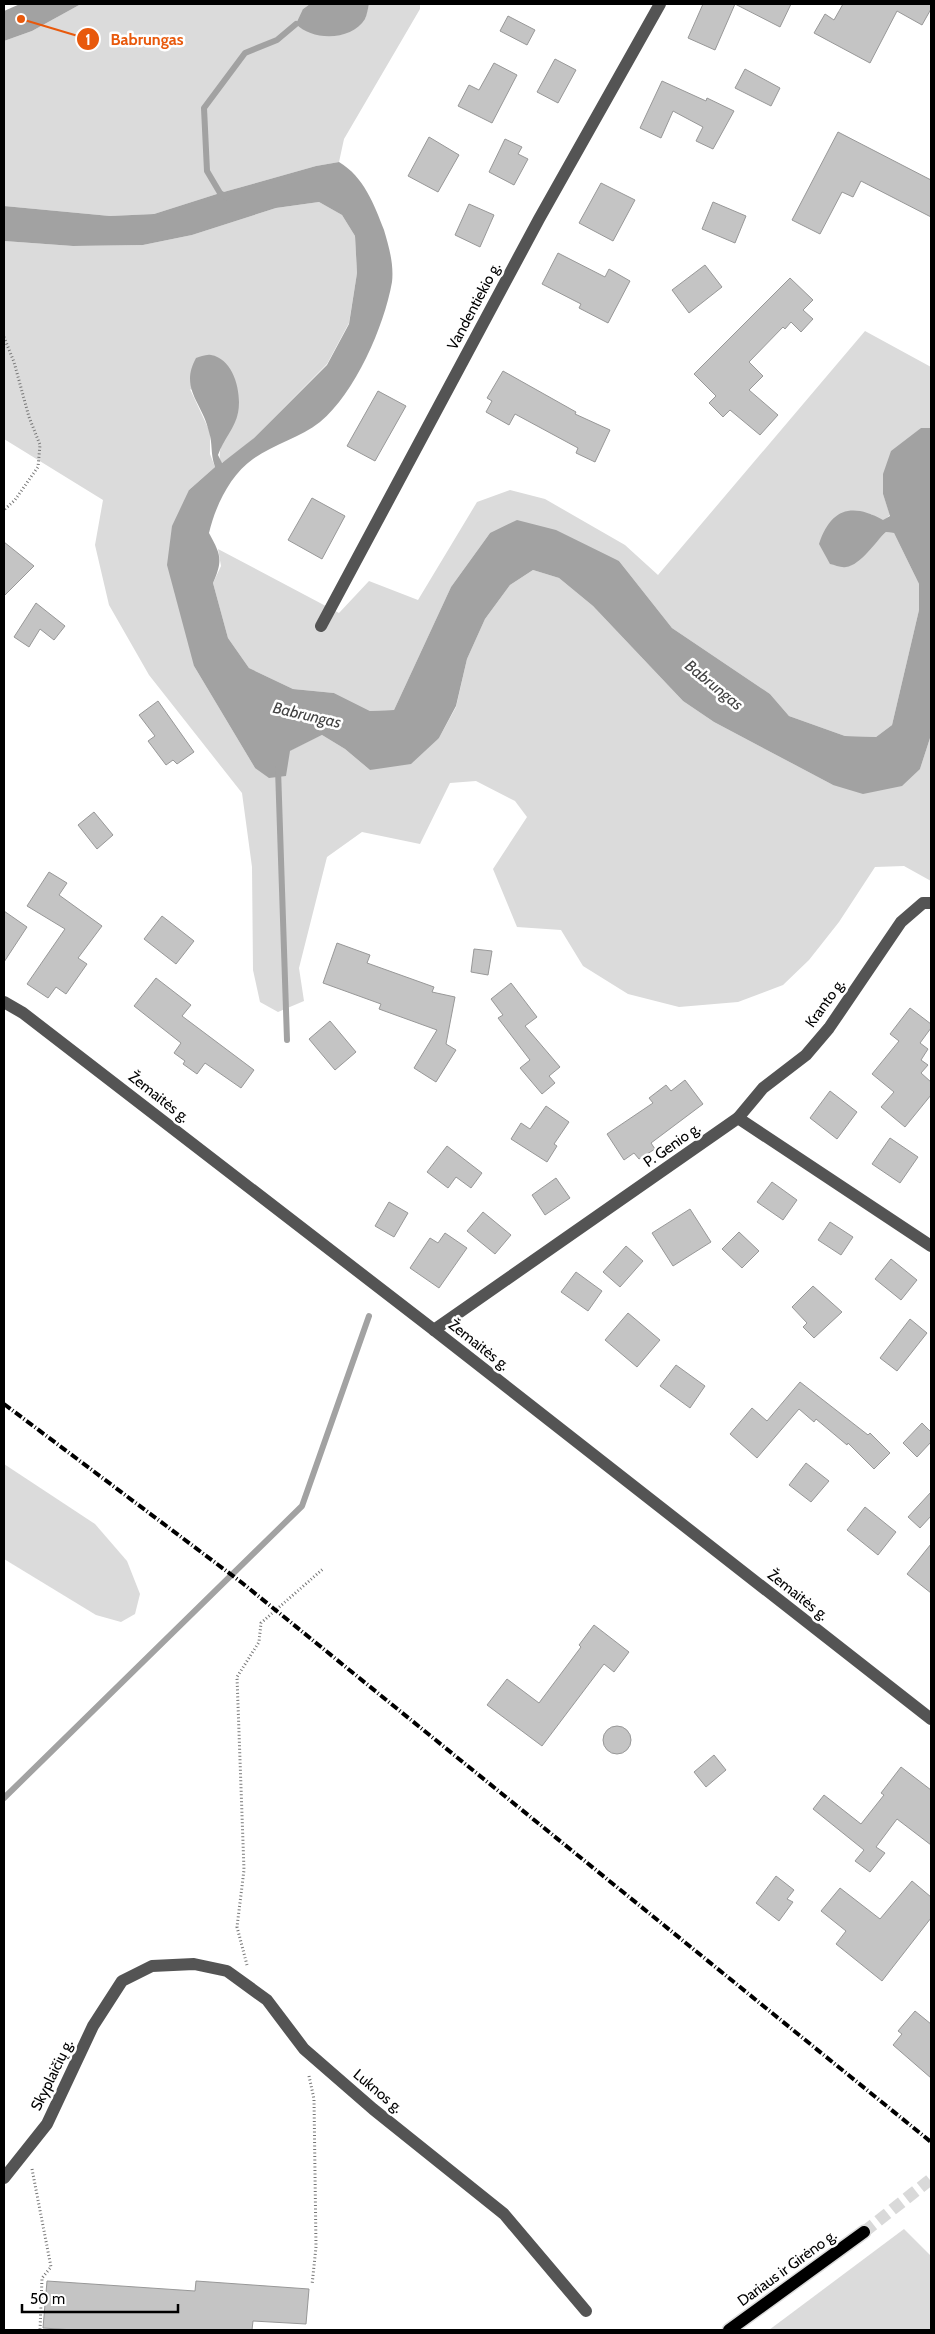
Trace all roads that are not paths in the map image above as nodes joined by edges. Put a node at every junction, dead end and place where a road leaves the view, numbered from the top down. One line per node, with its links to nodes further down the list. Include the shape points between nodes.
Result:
1 (660, 4): 2 (street, Vandentiekio g., via 539,219)
2 (321, 626)
3 (931, 903): 5 (street, Kranto g., via 923,903 901,922 829,1028 806,1055 763,1088)
4 (4, 1002): 7 (street, Žemaitės g., via 23,1013)
5 (738, 1118): 6 (street); 7 (street, P. Genio g.)
6 (931, 1246)
7 (434, 1330): 8 (street, Žemaitės g.)
8 (931, 1719)
9 (122, 1981): 10 (street, Skyplaičių g., via 93,2026 46,2124); 12 (street, Luknos g., via 152,1966 194,1964 227,1971 254,1990 267,2000 304,2049 504,2214)
10 (4, 2178)
11 (864, 2232): 13 (main road, Dariaus ir Girėno g.)
12 (586, 2311)
13 (729, 2330)

